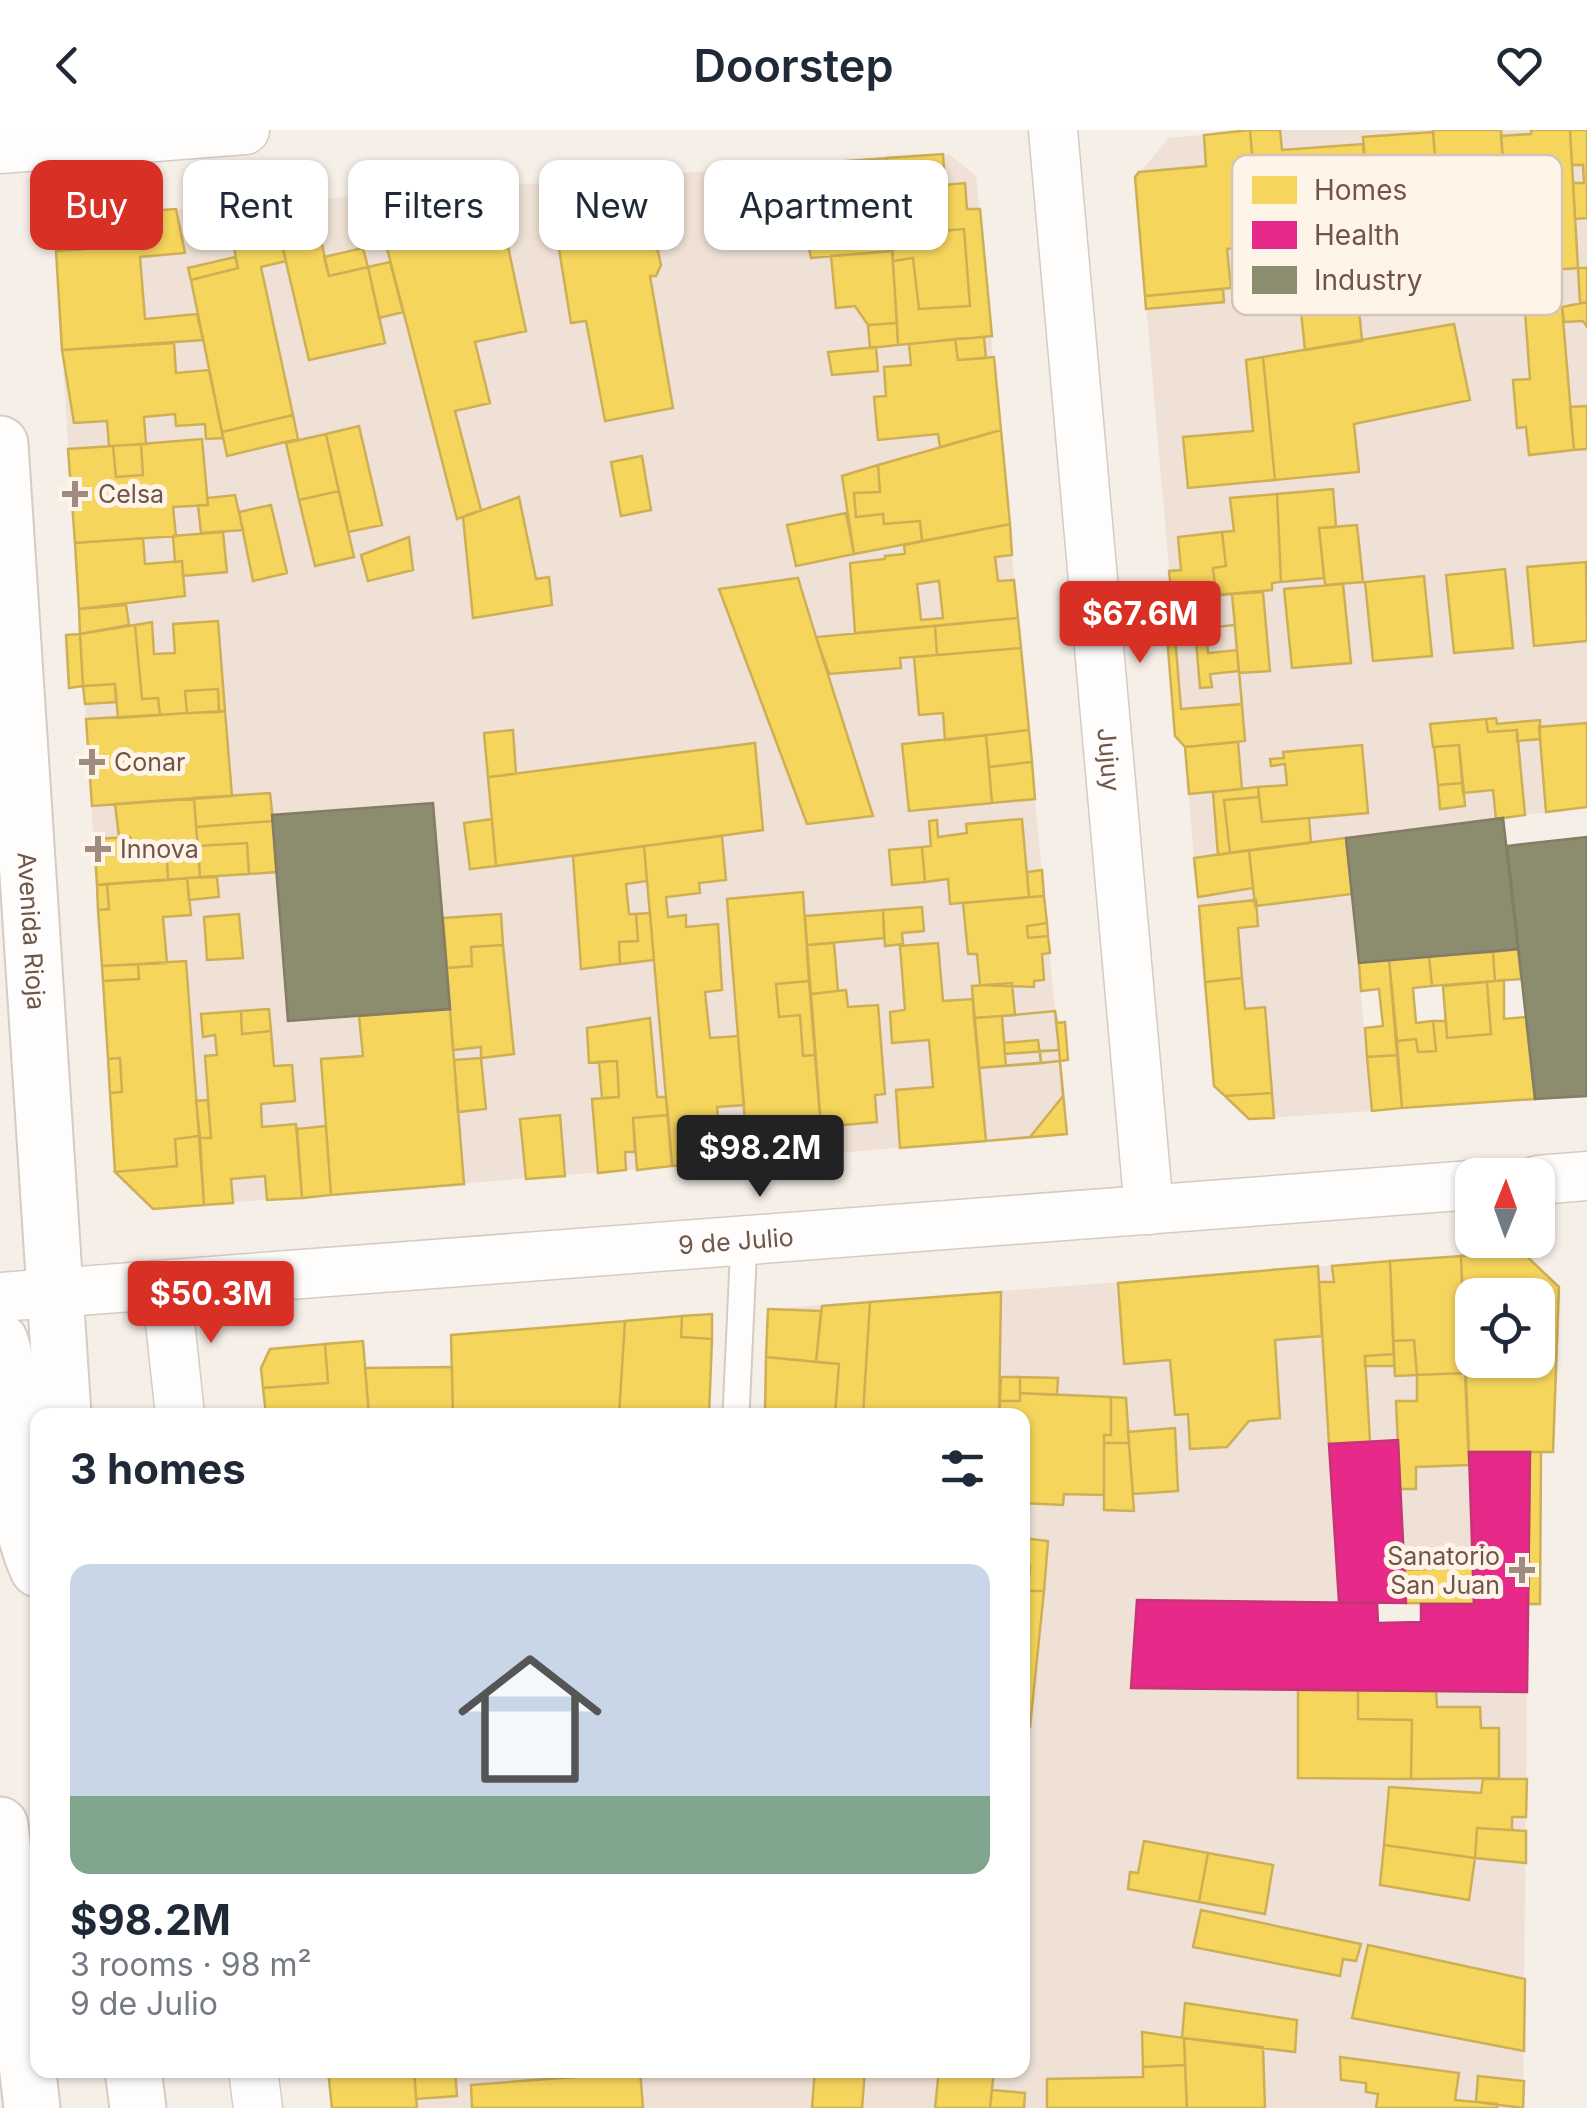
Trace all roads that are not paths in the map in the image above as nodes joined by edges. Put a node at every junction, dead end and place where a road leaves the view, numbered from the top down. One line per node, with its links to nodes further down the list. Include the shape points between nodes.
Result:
1 (245, 130): 3 (street)
2 (1053, 130): 8 (street, Jujuy)
3 (0, 149)
4 (0, 444): 11 (main road, Avenida Rioja)
5 (1587, 1176): 6 (street)
6 (1555, 1179)
7 (1455, 1186): 8 (street, 9 de Julio)
8 (1149, 1210): 9 (street, 9 de Julio)
9 (744, 1240): 10 (street, 9 de Julio); 16 (lane)
10 (166, 1285): 11 (street, 9 de Julio); 15 (street)
11 (54, 1293): 12 (street, 9 de Julio); 14 (main road, Avenida Rioja)
12 (0, 1297)
13 (0, 1341): 17 (main road)
14 (62, 1408)
15 (179, 1408)
16 (736, 1408)
17 (30, 1545)
18 (0, 1825): 19 (main road)
19 (30, 2062)
20 (135, 2078): 22 (main road)
21 (254, 2078): 23 (street)
22 (138, 2108)
23 (258, 2108)

